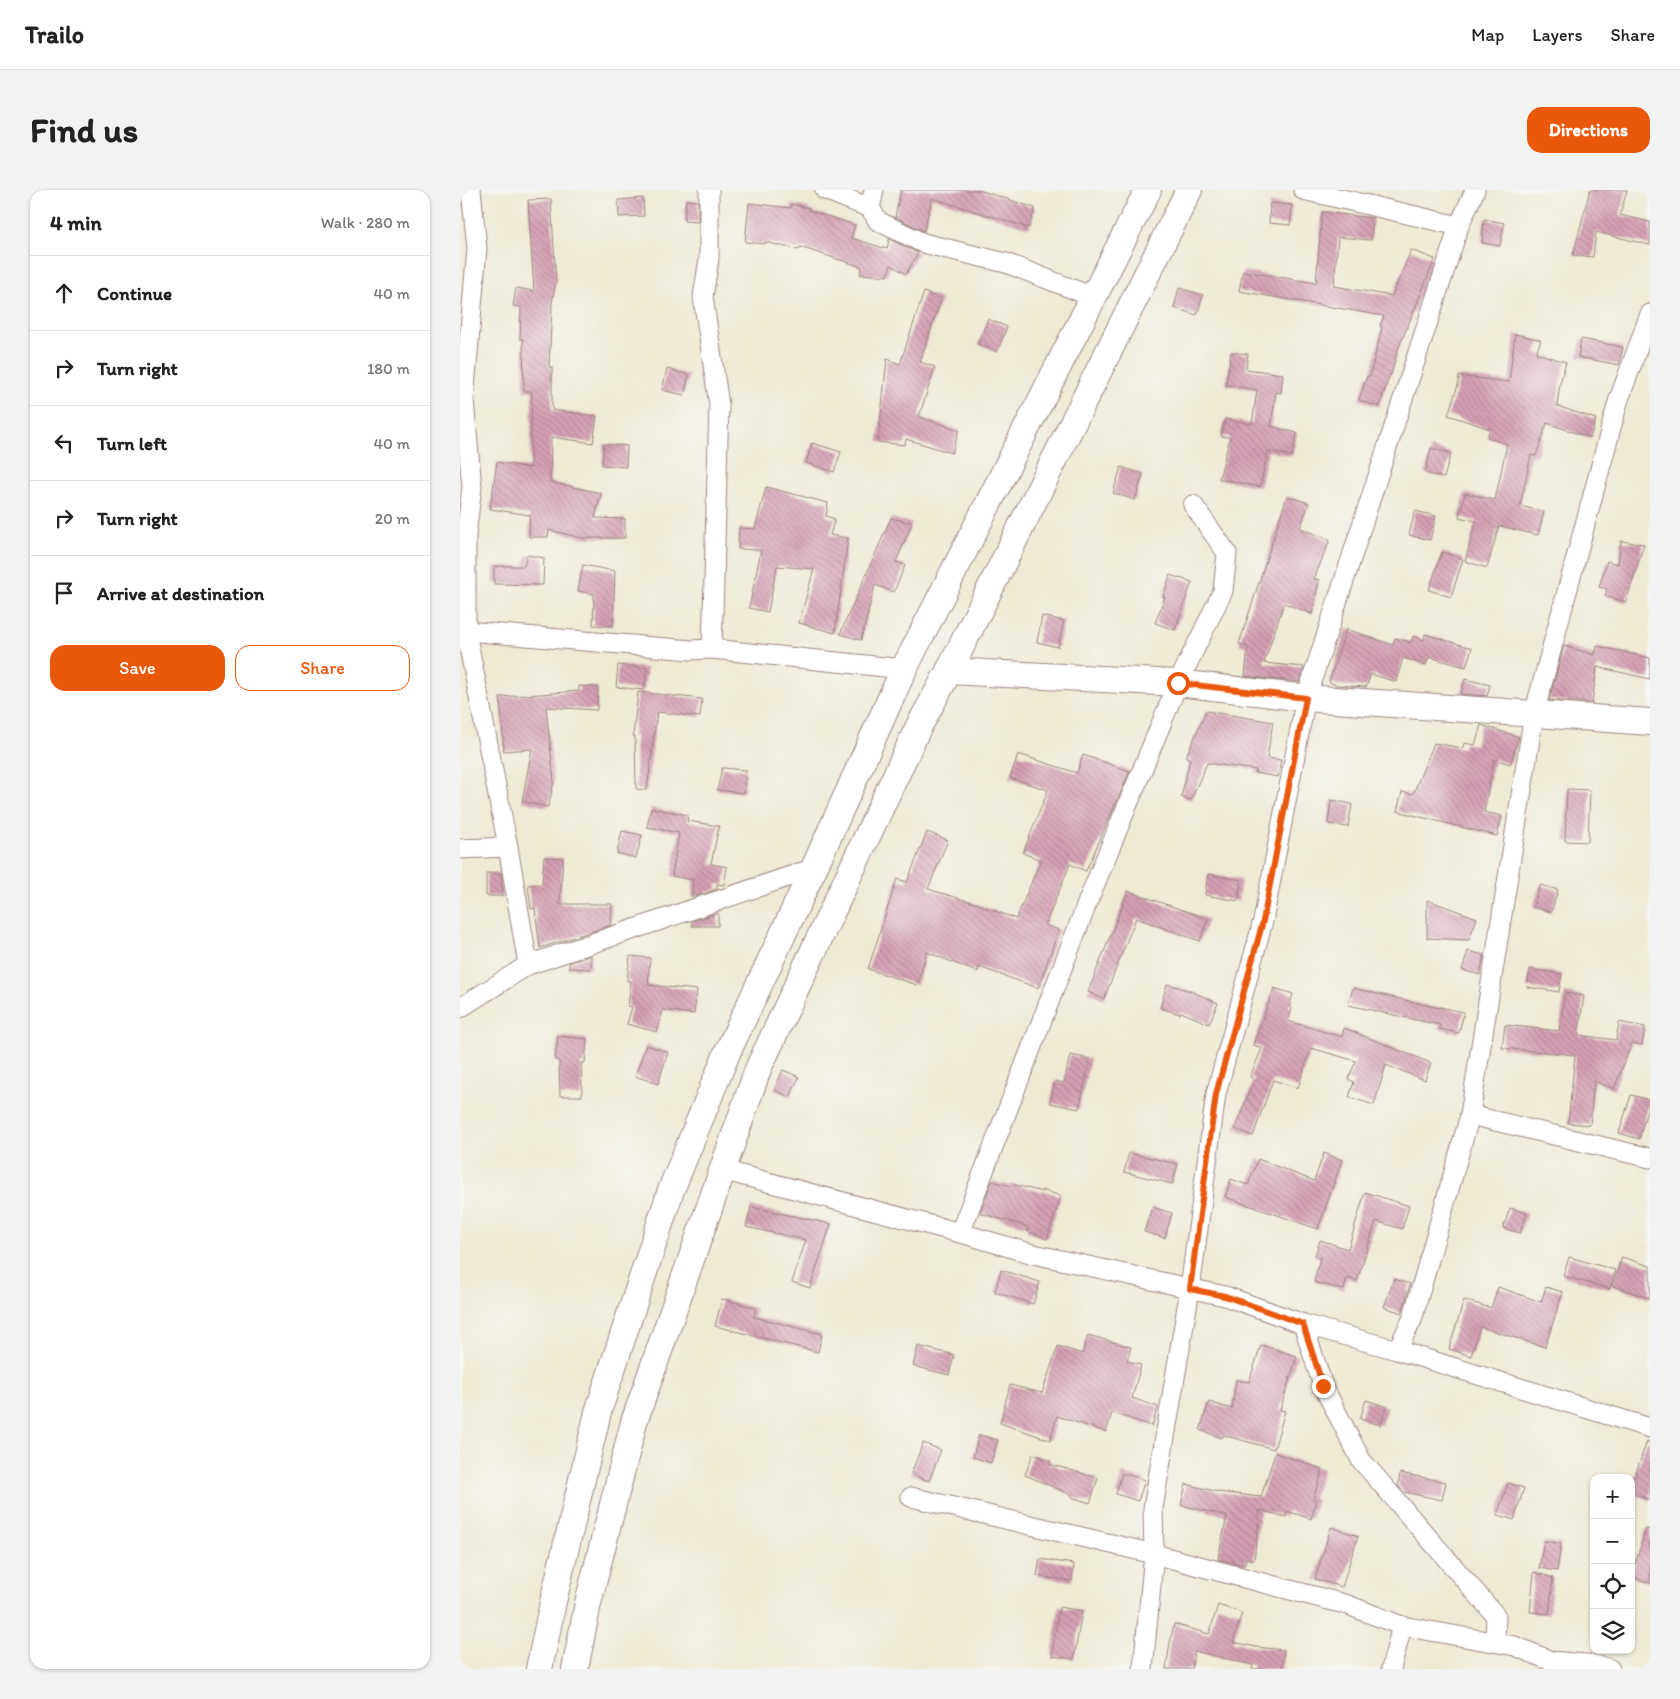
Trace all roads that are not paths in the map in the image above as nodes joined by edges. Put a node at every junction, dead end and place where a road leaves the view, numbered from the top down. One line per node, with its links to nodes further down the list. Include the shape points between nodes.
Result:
1 (471, 190): 13 (street, via 477,248 464,400 472,487 466,534)
2 (709, 190): 14 (street, via 709,259 703,297 719,406)
3 (825, 190): 8 (street)
4 (1148, 190): 10 (main road)
5 (1188, 190): 16 (main road)
6 (1303, 190): 9 (street)
7 (1475, 190): 9 (street)
8 (872, 199): 10 (street, via 878,221 923,243 1006,263)
9 (1459, 226): 18 (street)
10 (1093, 297): 15 (main road)
11 (1650, 314): 19 (street, via 1618,402)
12 (1193, 505): 17 (street, via 1227,552 1223,591)
13 (462, 631): 14 (street, via 691,650); 21 (street)
14 (712, 649): 15 (street)
15 (904, 669): 23 (main road)
16 (949, 671): 17 (main road); 28 (main road, via 918,728 758,1069)
17 (1178, 683): 18 (main road); 29 (street, via 1088,901)
18 (1306, 698): 19 (main road); 30 (street, via 1263,921 1216,1094)
19 (1534, 714): 20 (main road); 26 (street)
20 (1650, 722)
21 (508, 847): 22 (street); 24 (street)
22 (460, 849)
23 (814, 868): 24 (street); 39 (main road, via 727,1053 671,1190 598,1412)
24 (528, 965): 25 (street)
25 (460, 1008)
26 (1470, 1115): 27 (street); 32 (street, via 1412,1320)
27 (1650, 1158)
28 (722, 1170): 29 (street); 40 (main road, via 634,1422 588,1603)
29 (960, 1233): 30 (street, via 1029,1253)
30 (1190, 1289): 31 (street, via 1225,1296); 35 (street, via 1153,1508)
31 (1303, 1324): 32 (street); 37 (street, via 1323,1386 1361,1460 1496,1616)
32 (1397, 1350): 33 (street)
33 (1650, 1428)
34 (911, 1497): 35 (street)
35 (1154, 1554): 36 (street, via 1348,1605); 41 (street)
36 (1402, 1626): 37 (street); 42 (street)
37 (1495, 1641): 38 (street, via 1514,1646)
38 (1549, 1665): 43 (street, via 1596,1665)
39 (540, 1669)
40 (575, 1669)
41 (1143, 1669)
42 (1390, 1669)
43 (1610, 1669)

